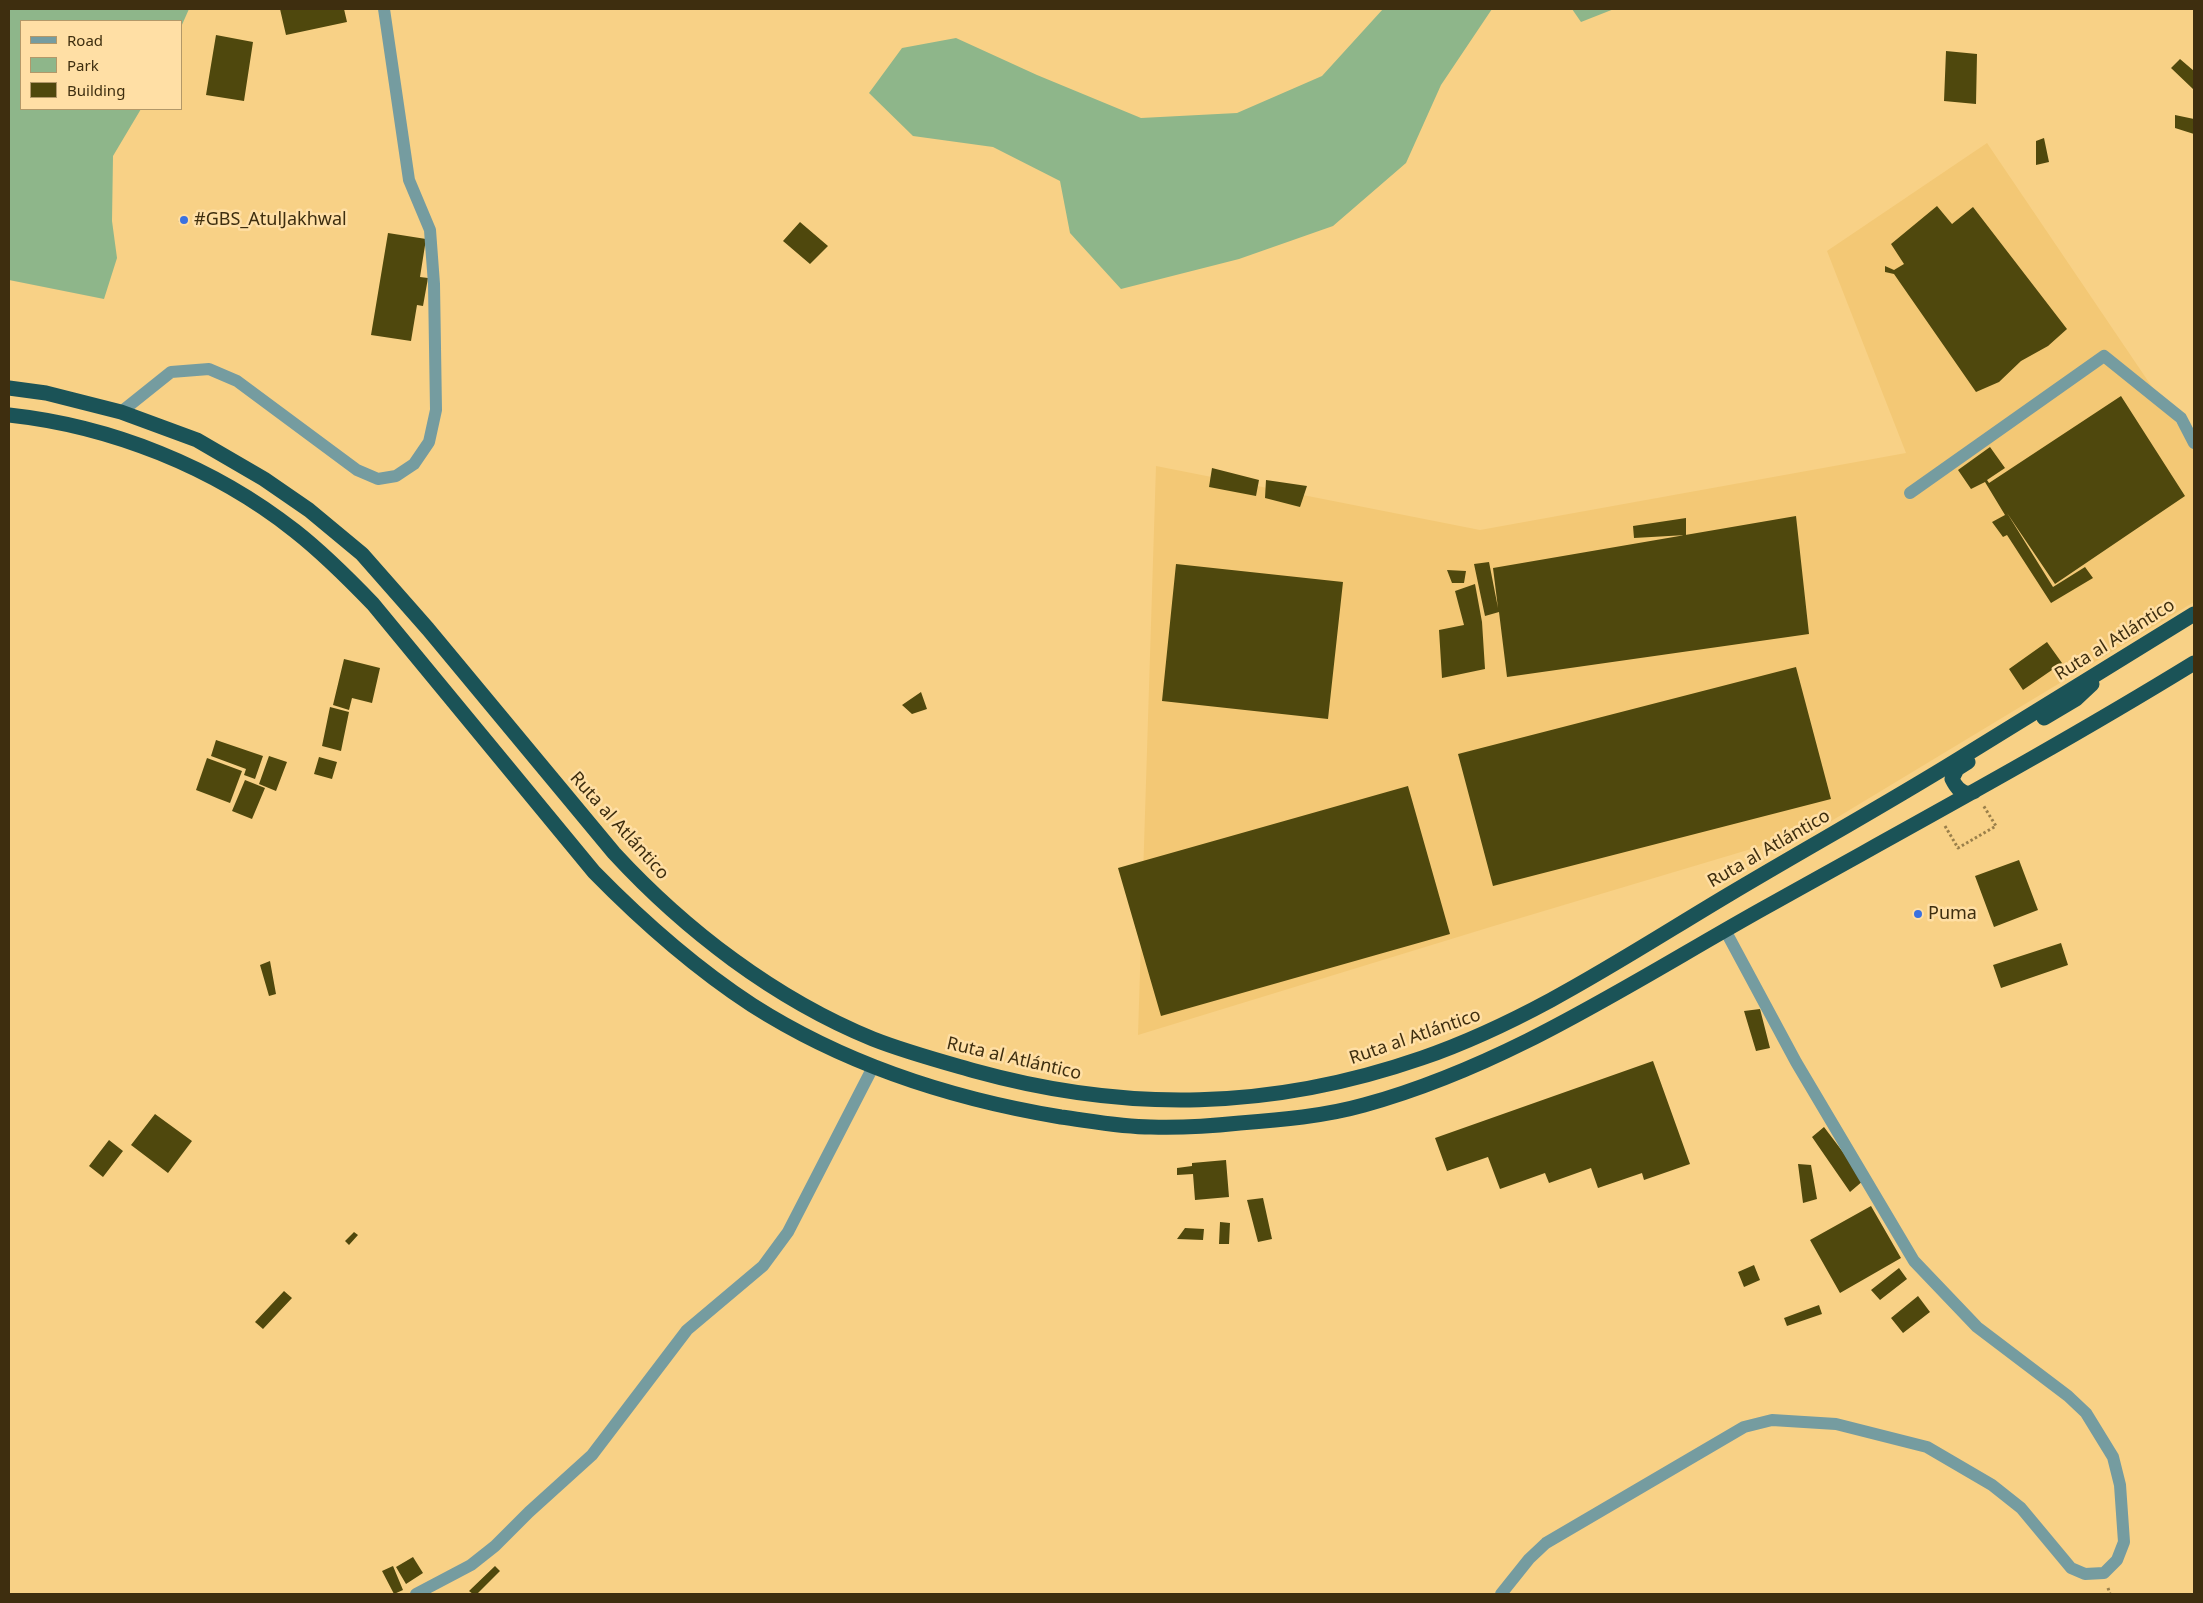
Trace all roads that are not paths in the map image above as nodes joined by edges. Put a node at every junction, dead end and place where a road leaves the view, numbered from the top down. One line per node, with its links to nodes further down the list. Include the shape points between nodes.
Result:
1 (384, 9): 3 (street, via 410,180 430,230 436,410 429,442 414,464 396,476 378,479 357,470 237,381 209,369 171,372)
2 (9, 388): 3 (highway, Ruta al Atlántico, via 46,393)
3 (121, 412): 8 (highway, Ruta al Atlántico, via 197,440 255,474 309,510 362,554 614,853 639,880 719,949 810,1008 913,1054 1021,1083 1093,1096 1150,1101 1277,1094 1412,1062 1492,1031 1575,988)
4 (9, 415): 12 (highway, via 104,433 181,462 217,480 294,530 373,604 594,872 663,939 752,1005 802,1034)
5 (2194, 443): 6 (street, via 2181,418 2104,356)
6 (1910, 493)
7 (2194, 614): 8 (highway, Ruta al Atlántico)
8 (2115, 663): 10 (highway, via 2076,699 1957,769 1952,779 1957,788 1968,794)
9 (2194, 663): 10 (highway)
10 (1975, 791): 11 (highway)
11 (1725, 930): 12 (highway, via 1586,1011 1496,1057 1362,1106 1279,1120 1148,1127 1092,1122 1009,1108 906,1080); 14 (street, via 1796,1062 1914,1261 1977,1327 2086,1413 2113,1457 2120,1485 2124,1542 2117,1560 2104,1573 2085,1574 2071,1568 2007,1496 1927,1447 1836,1424 1772,1420 1744,1427 1546,1543)
12 (873, 1067): 13 (street, via 788,1232 763,1266 687,1330 592,1455 471,1565)
13 (416, 1594)
14 (1501, 1594)

